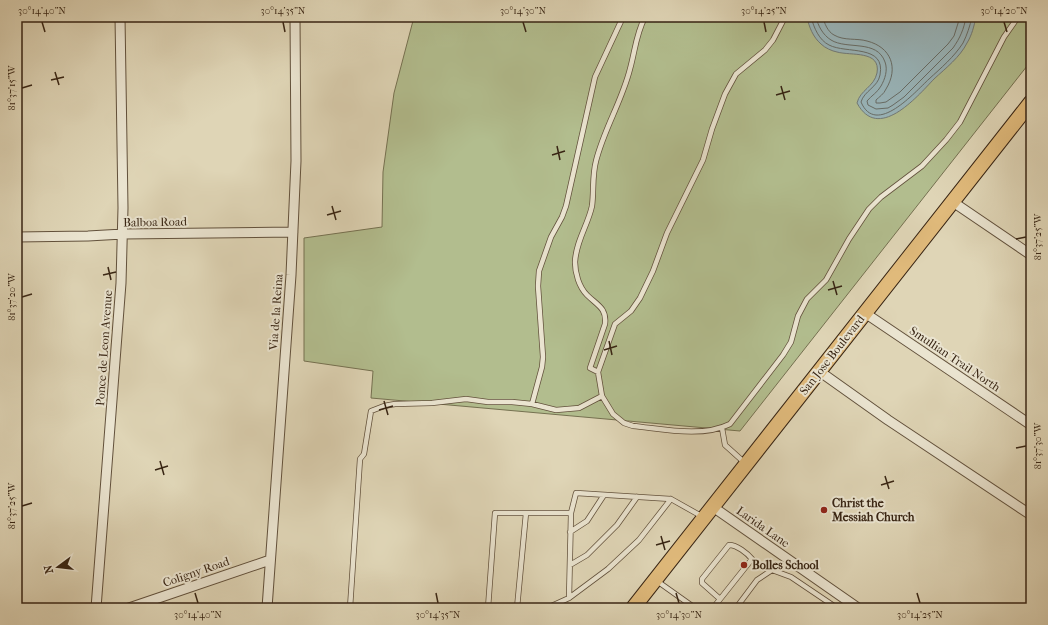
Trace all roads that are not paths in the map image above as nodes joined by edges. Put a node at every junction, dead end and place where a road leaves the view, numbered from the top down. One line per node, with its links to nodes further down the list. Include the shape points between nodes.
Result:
1 (120, 17): 10 (street, Ponce de Leon Avenue)
2 (295, 17): 9 (street, Via de la Reina, via 296,161)
3 (623, 17): 21 (lane, via 595,77 566,206 539,271 543,357)
4 (645, 17): 14 (lane, via 636,39 627,81 596,161 592,206 580,236 575,262 580,286 601,308)
5 (785, 17): 15 (lane, via 769,45 736,74 725,94 702,160 666,233 653,271 640,298 631,311)
6 (1018, 17): 23 (lane, via 1004,37 960,122 922,166 880,197 869,209 826,280 808,299 798,316 791,342 783,355 730,424)
7 (1031, 102): 8 (main road, San Jose Boulevard)
8 (953, 202): 12 (street); 13 (main road, San Jose Boulevard)
9 (293, 232): 10 (street, Balboa Road); 33 (street, Via de la Reina)
10 (123, 234): 11 (street, Balboa Road); 39 (street, Ponce de Leon Avenue)
11 (17, 237)
12 (1031, 255)
13 (865, 312): 18 (main road, San Jose Boulevard); 22 (street, Smullian Trail North)
14 (606, 318): 15 (lane); 16 (lane)
15 (615, 324): 17 (lane)
16 (598, 346): 17 (lane); 19 (lane, via 590,368)
17 (606, 349): 19 (lane)
18 (819, 371): 24 (main road, San Jose Boulevard); 31 (street, via 888,420)
19 (598, 372): 20 (lane)
20 (602, 396): 21 (lane, via 579,408 556,410); 23 (lane, via 613,414 624,423 633,426 700,432)
21 (532, 404): 42 (lane, via 466,399 395,404 371,411 364,454 360,459)
22 (1031, 425)
23 (722, 428): 24 (lane, via 725,445)
24 (746, 464): 28 (main road, San Jose Boulevard)
25 (604, 495): 26 (lane); 30 (lane, via 576,493); 32 (lane, via 587,522)
26 (637, 497): 27 (lane); 34 (lane, via 617,525 587,555)
27 (671, 499): 28 (lane); 36 (lane, via 633,545 608,569)
28 (709, 512): 35 (main road, San Jose Boulevard); 50 (street, Larida Lane)
29 (526, 513): 30 (lane); 43 (lane, via 495,513); 44 (lane)
30 (571, 514): 32 (lane)
31 (1031, 514)
32 (570, 532): 34 (lane)
33 (270, 560): 40 (street, Coligny Road); 41 (street, Via de la Reina)
34 (570, 565): 36 (lane)
35 (655, 580): 38 (main road, San Jose Boulevard); 46 (lane)
36 (569, 598): 45 (lane)
37 (720, 599): 37 (lane, via 752,559 733,545 729,545 702,579 702,583); 47 (lane)
38 (632, 606)
39 (96, 608)
40 (129, 608)
41 (267, 608)
42 (350, 608)
43 (488, 608)
44 (517, 608)
45 (547, 608)
46 (695, 608)
47 (713, 608)
48 (736, 608): 49 (lane, via 757,580 772,570 790,577)
49 (837, 608)
50 (858, 608)

